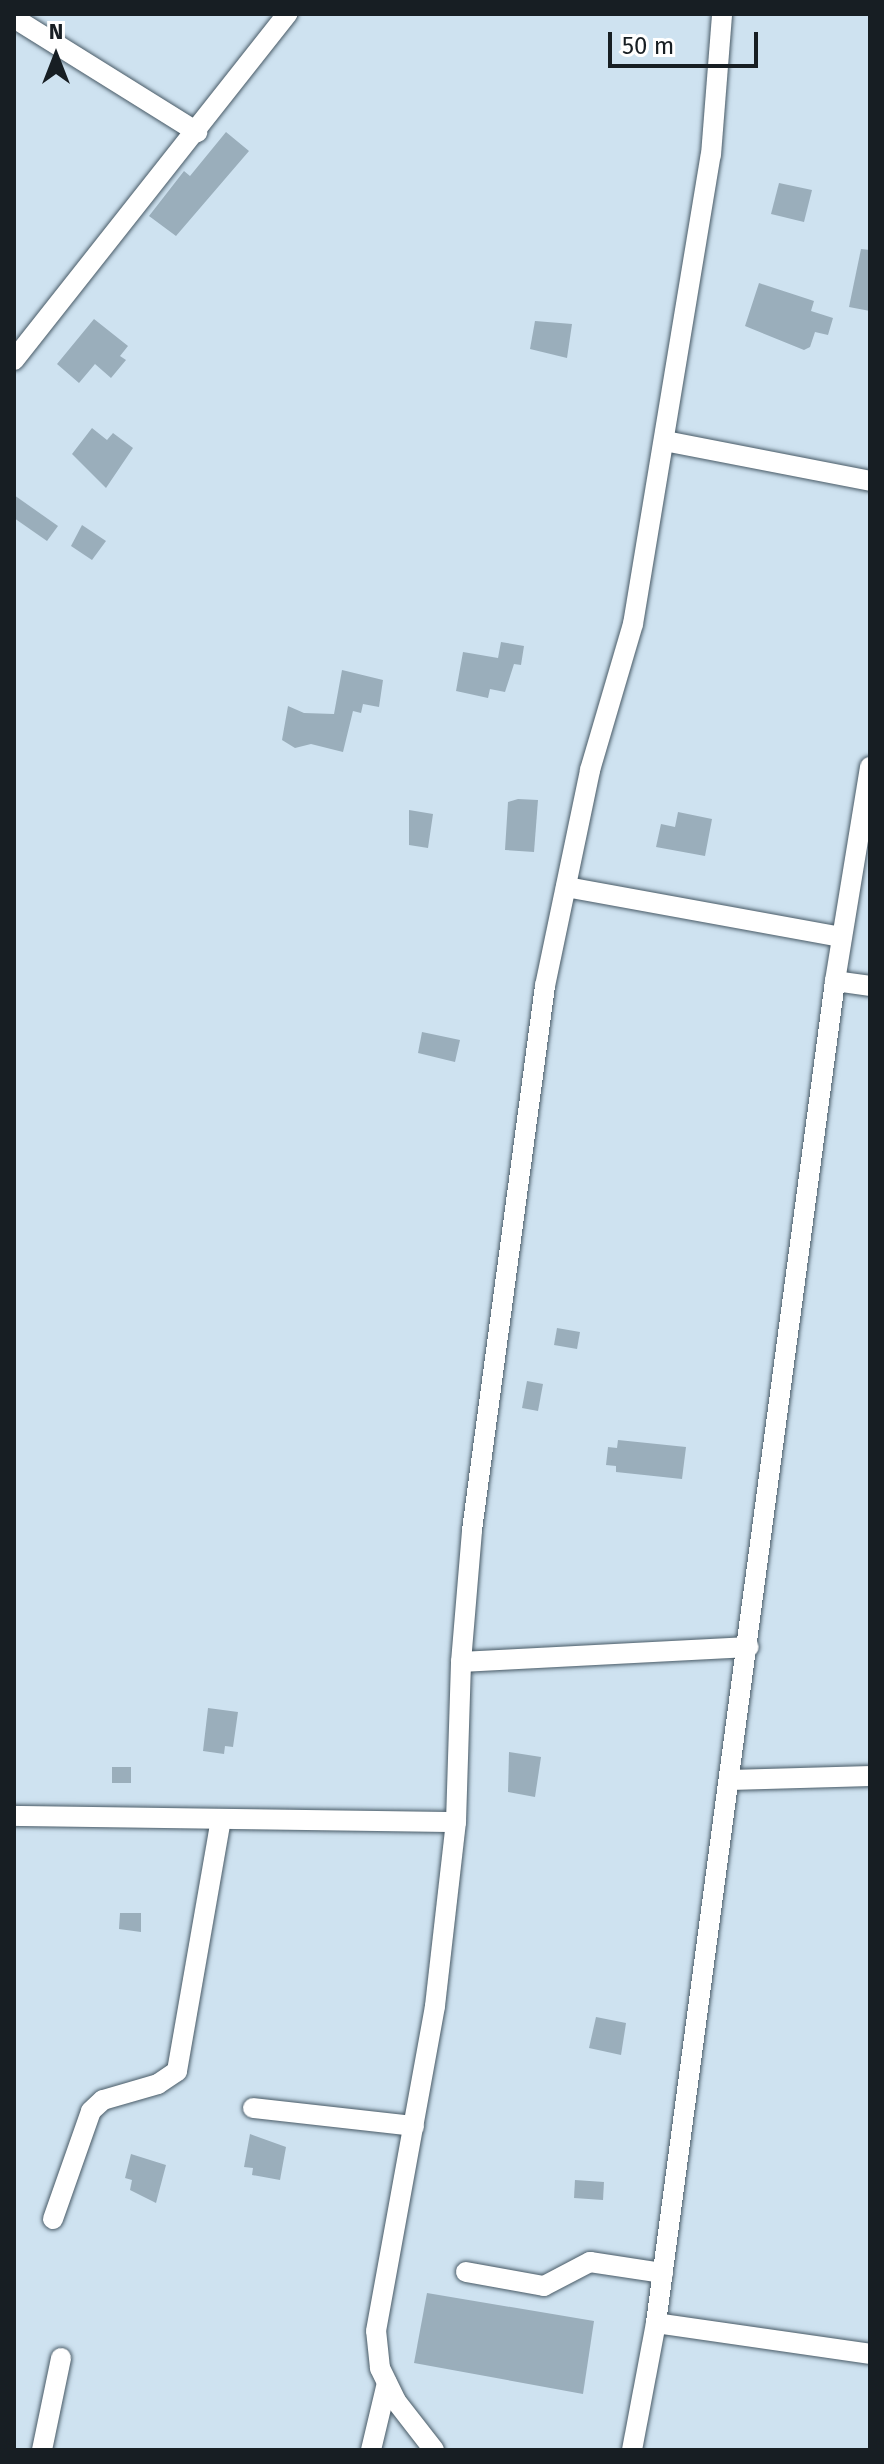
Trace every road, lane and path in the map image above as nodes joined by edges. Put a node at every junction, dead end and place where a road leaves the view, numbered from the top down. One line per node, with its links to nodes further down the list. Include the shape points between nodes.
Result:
1 (287, 14): 4 (street)
2 (722, 14): 6 (street, via 711,155)
3 (14, 18): 4 (street)
4 (197, 132): 5 (street)
5 (14, 360)
6 (665, 441): 7 (street); 9 (street, via 633,624 590,770)
7 (870, 481)
8 (870, 767): 10 (street)
9 (566, 887): 10 (street); 14 (street, via 545,986 472,1530)
10 (842, 937): 11 (street)
11 (835, 981): 12 (street); 13 (street)
12 (870, 986)
13 (749, 1647): 14 (street); 16 (street)
14 (461, 1662): 19 (street)
15 (870, 1776): 16 (street)
16 (731, 1780): 24 (street)
17 (14, 1816): 18 (street)
18 (221, 1820): 19 (street); 22 (street, via 177,2071 158,2084 103,2100 91,2111)
19 (456, 1822): 21 (street, via 435,2006)
20 (253, 2108): 21 (street)
21 (414, 2126): 28 (street, via 376,2331)
22 (53, 2219)
23 (466, 2272): 24 (street, via 544,2286 590,2262)
24 (663, 2273): 25 (street)
25 (656, 2323): 26 (street); 32 (street)
26 (870, 2354)
27 (61, 2358): 29 (street)
28 (387, 2383): 30 (street); 31 (street)
29 (42, 2450)
30 (371, 2450)
31 (434, 2450)
32 (632, 2450)

